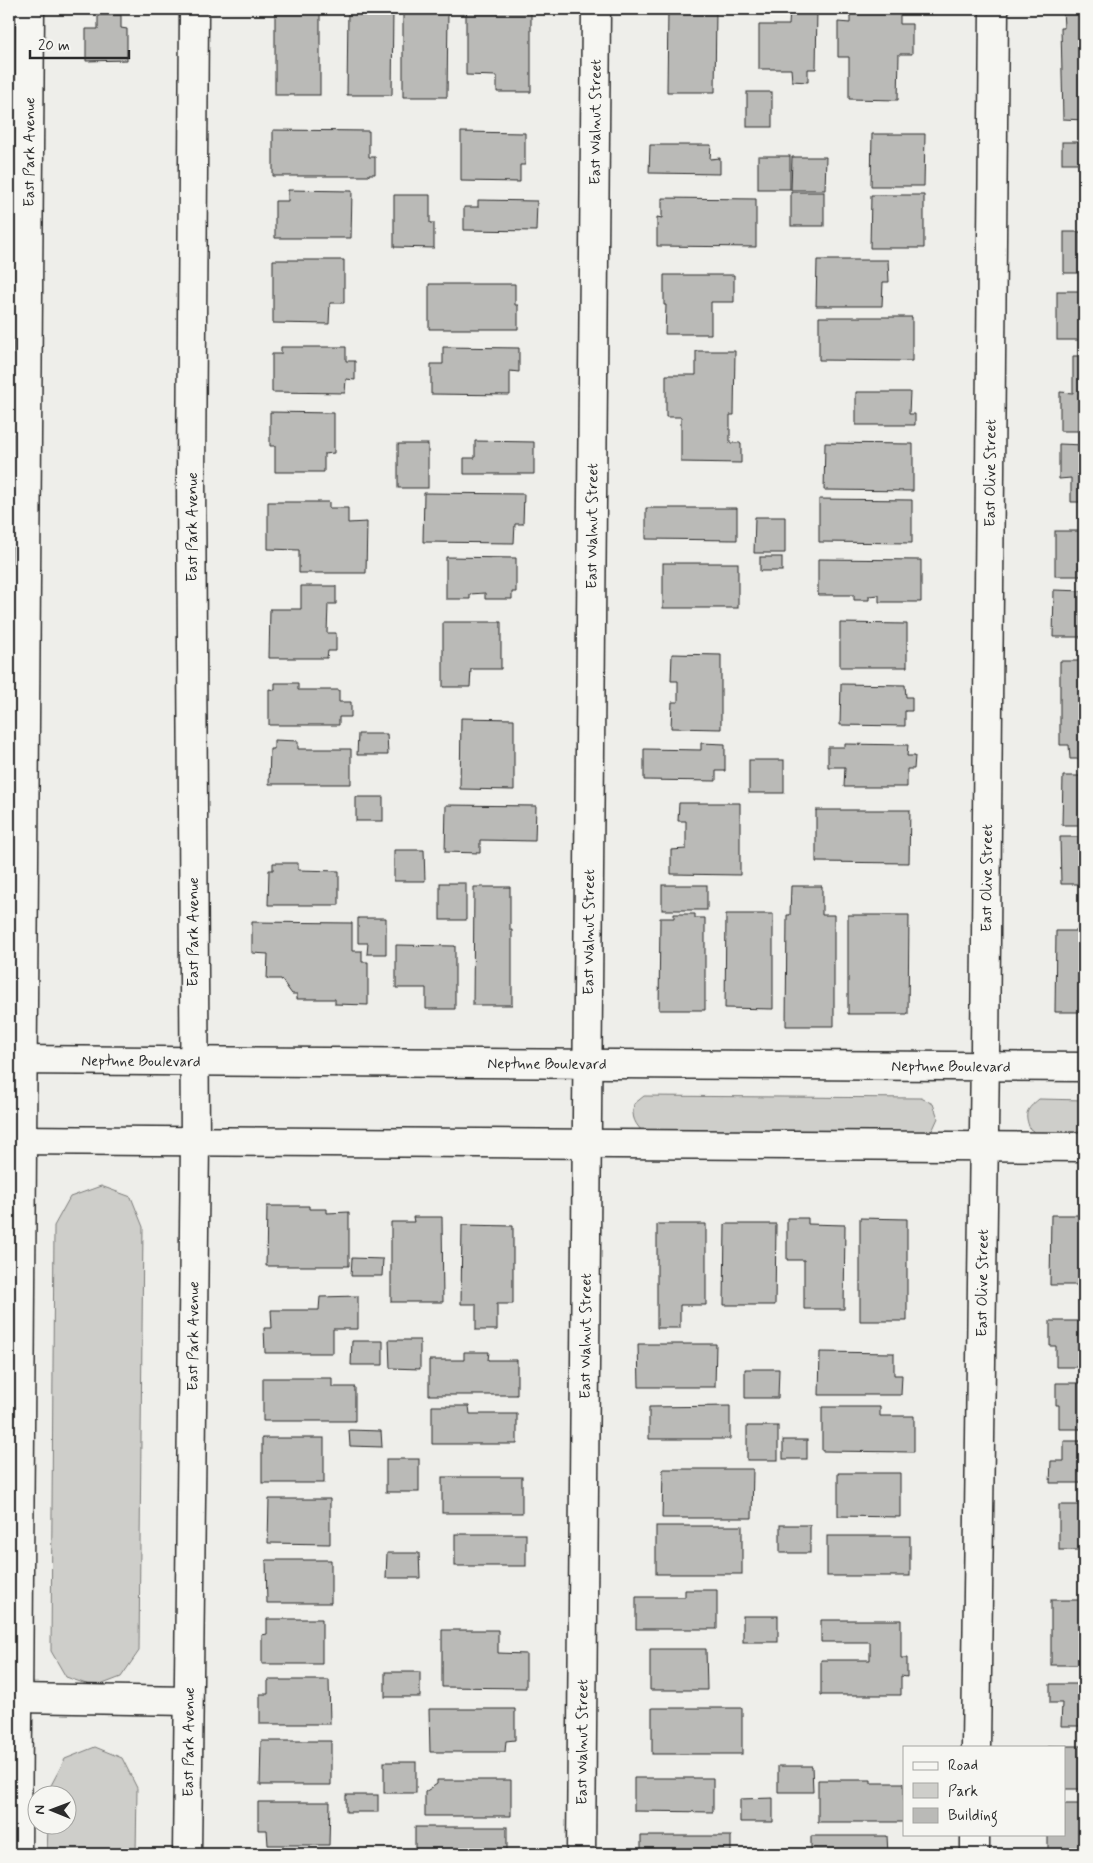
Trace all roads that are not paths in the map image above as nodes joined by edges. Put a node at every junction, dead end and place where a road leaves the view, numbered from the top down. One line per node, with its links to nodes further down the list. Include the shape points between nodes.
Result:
1 (30, 9): 5 (main road, East Park Avenue)
2 (194, 9): 6 (main road, East Park Avenue)
3 (596, 9): 7 (main road, East Walnut Street)
4 (994, 9): 8 (main road, East Olive Street)
5 (16, 1060): 6 (main road, Neptune Boulevard); 10 (main road, East Park Avenue)
6 (194, 1061): 7 (main road, Neptune Boulevard); 11 (main road, East Park Avenue)
7 (587, 1064): 8 (main road, Neptune Boulevard); 12 (main road, East Walnut Street)
8 (985, 1066): 9 (main road, Neptune Boulevard); 13 (main road, East Olive Street)
9 (1084, 1067)
10 (15, 1140): 11 (main road); 15 (main road, East Park Avenue)
11 (195, 1142): 12 (main road); 16 (main road, East Park Avenue)
12 (587, 1144): 13 (main road); 21 (main road, East Walnut Street)
13 (984, 1147): 14 (main road); 17 (main road, East Olive Street)
14 (1084, 1147)
15 (18, 1698): 16 (main road); 19 (main road, East Park Avenue)
16 (188, 1701): 20 (main road, East Park Avenue)
17 (976, 1746)
18 (975, 1836): 22 (main road)
19 (17, 1854)
20 (187, 1854)
21 (581, 1854)
22 (975, 1854)

